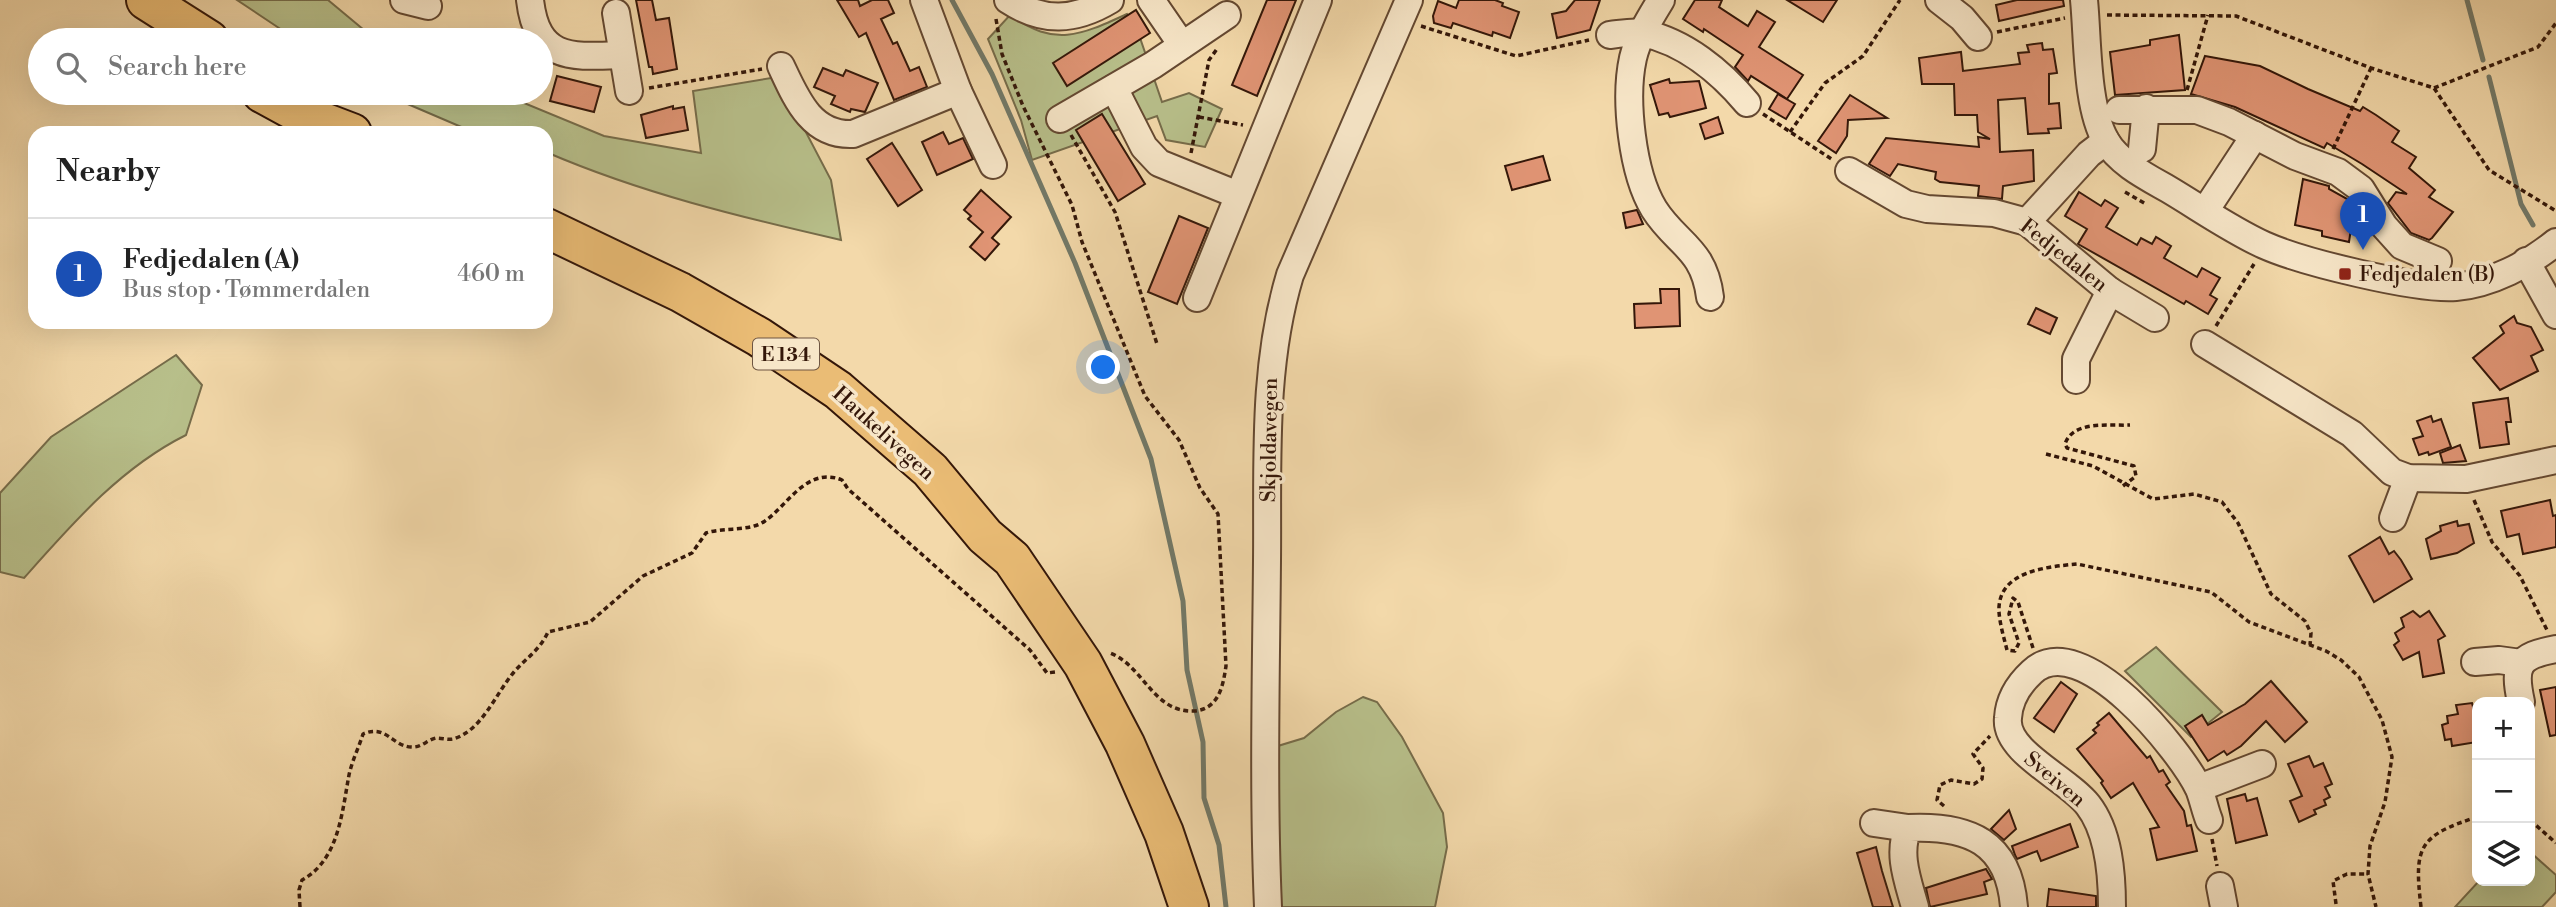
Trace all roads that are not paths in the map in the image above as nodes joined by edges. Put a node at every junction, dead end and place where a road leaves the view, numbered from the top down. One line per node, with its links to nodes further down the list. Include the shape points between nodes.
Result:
1 (116, 0): 15 (highway)
2 (146, 0): 16 (highway)
3 (530, 0): 17 (street)
4 (924, 0): 27 (street)
5 (1110, 0): 10 (street, via 1087,13 1058,18)
6 (1151, 0): 21 (street)
7 (1318, 0): 41 (street)
8 (1661, 0): 18 (street)
9 (1938, 0): 20 (street)
10 (1002, 8)
11 (2085, 11): 37 (street, via 2093,94)
12 (1412, 12): 70 (street, Skjoldavegen, via 1295,264 1278,314 1269,390 1264,826)
13 (616, 13): 23 (street)
14 (1226, 27): 21 (street)
15 (158, 28)
16 (190, 28)
17 (536, 28)
18 (1642, 33): 19 (street); 28 (street, via 1724,75); 49 (street, via 1633,59 1631,95 1641,179 1655,210 1698,259 1708,278)
19 (1610, 35)
20 (1978, 37)
21 (1182, 45): 25 (street)
22 (553, 48): 23 (street, via 577,57)
23 (622, 55): 26 (street)
24 (781, 66): 27 (street, via 799,105 819,127 844,134)
25 (1114, 88): 33 (street); 41 (street, via 1144,147 1159,163)
26 (629, 91)
27 (958, 91): 39 (street)
28 (1747, 103)
29 (284, 105): 34 (highway)
30 (310, 105): 35 (highway)
31 (2146, 108): 32 (street); 36 (street, via 2183,108 2213,115); 38 (street)
32 (2119, 110)
33 (1060, 119)
34 (334, 126)
35 (339, 126)
36 (2255, 135): 42 (street); 46 (street, via 2354,182 2372,225 2402,246)
37 (2106, 141): 42 (street, via 2136,170); 43 (street)
38 (2142, 149)
39 (993, 165)
40 (1849, 171): 43 (street, Fedjedalen, via 1906,204 1994,212)
41 (1238, 195): 50 (street)
42 (2205, 211): 47 (street, via 2267,247 2416,284 2471,285)
43 (2027, 222): 48 (street, Fedjedalen)
44 (553, 231): 58 (highway, Haukelivegen / E 134, via 680,292 803,366 864,411 930,470)
45 (2556, 242): 47 (street)
46 (2438, 261)
47 (2526, 261): 51 (street)
48 (2110, 291): 52 (street, Fedjedalen); 54 (street, via 2076,359)
49 (1710, 297)
50 (1197, 298)
51 (2556, 315)
52 (2155, 318)
53 (2205, 344): 56 (street, via 2352,434 2392,472)
54 (2076, 380)
55 (2556, 460): 56 (street, via 2466,479)
56 (2408, 478): 57 (street)
57 (2393, 518)
58 (985, 536): 68 (highway, Haukelivegen / E 134, via 1002,569 1047,632 1094,722 1142,839); 69 (highway, Haukelivegen / E 134, via 1012,559 1083,664 1125,744)
59 (2555, 649): 61 (street, via 2536,653)
60 (2475, 662): 61 (street)
61 (2521, 663): 62 (street, via 2516,681)
62 (2520, 697)
63 (2262, 765): 64 (street)
64 (2199, 788): 65 (street); 73 (street, Sveiven, via 2144,715 2090,671 2072,665 2038,667 2020,683 2011,704 2008,733 2017,747 2064,780 2089,806 2102,833 2112,873)
65 (2208, 820)
66 (1874, 823): 67 (street)
67 (1908, 828): 71 (street, via 1903,859); 72 (street, via 1955,830 1994,849 2004,863)
68 (1163, 907)
69 (1189, 907)
70 (1268, 907)
71 (1914, 907)
72 (2014, 907)
73 (2112, 907)

